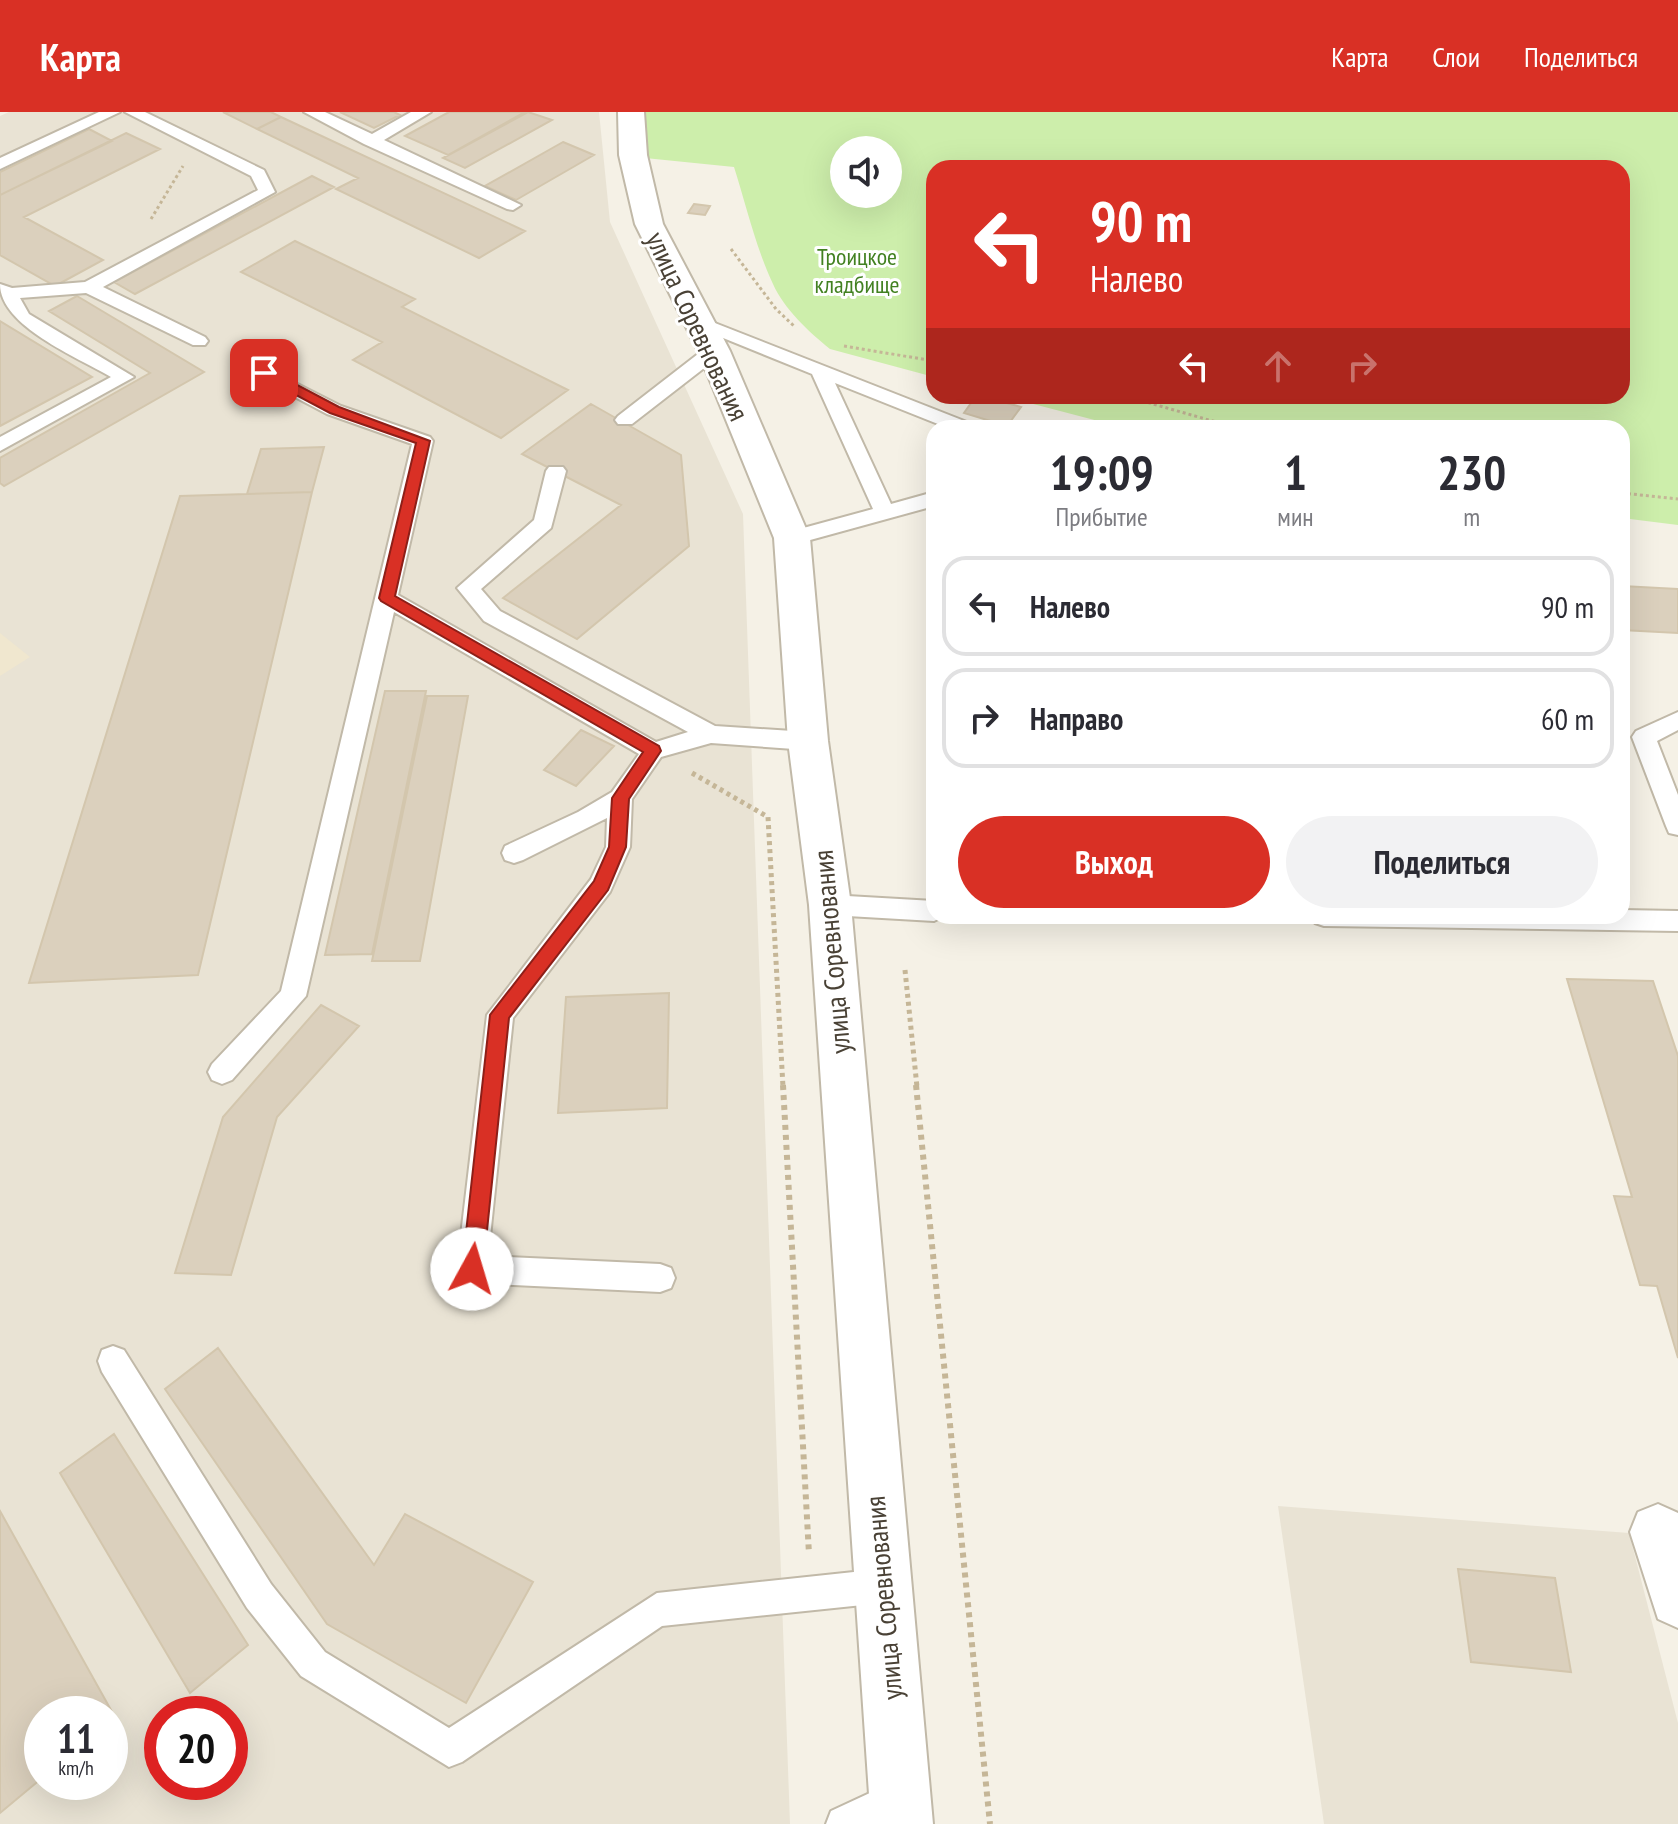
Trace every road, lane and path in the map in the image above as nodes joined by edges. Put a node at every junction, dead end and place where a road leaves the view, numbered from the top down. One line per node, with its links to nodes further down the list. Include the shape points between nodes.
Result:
1 (112, 112): 8 (lane)
2 (133, 112): 7 (lane)
3 (312, 112): 6 (lane)
4 (423, 112): 6 (lane)
5 (631, 112): 15 (street, улица Соревнования, via 633,155 649,224)
6 (370, 141): 9 (lane)
7 (196, 145): 11 (path); 11 (lane, via 258,173 267,192)
8 (0, 164)
9 (513, 205)
10 (731, 249): 14 (path)
11 (121, 269): 12 (lane)
12 (89, 287): 13 (lane); 16 (lane)
13 (5, 292): 25 (lane, via 22,317 125,377)
14 (797, 330)
15 (705, 336): 19 (lane); 22 (lane); 31 (street, улица Соревнования)
16 (199, 341)
17 (835, 344): 18 (path)
18 (926, 360)
19 (821, 372): 23 (lane); 30 (lane)
20 (264, 373): 32 (lane, via 334,410 423,441)
21 (1153, 404): 24 (path)
22 (625, 420)
23 (944, 420)
24 (1209, 420)
25 (0, 445)
26 (556, 471): 34 (lane, via 544,523 468,588 492,616)
27 (1630, 494): 28 (path)
28 (1678, 499)
29 (926, 501): 30 (lane)
30 (885, 513): 31 (lane)
31 (792, 538): 35 (street, улица Соревнования)
32 (387, 598): 36 (lane); 45 (lane, via 293,996)
33 (1678, 720): 38 (lane, via 1644,737)
34 (711, 734): 35 (lane); 36 (lane)
35 (808, 741): 40 (street, улица Соревнования)
36 (653, 751): 37 (lane); 50 (path, via 768,817)
37 (620, 798): 39 (lane); 46 (lane, via 618,847 601,885 500,1015 472,1269)
38 (1678, 826)
39 (514, 853)
40 (830, 905): 41 (lane); 49 (street, улица Соревнования)
41 (926, 911)
42 (1630, 920): 43 (lane)
43 (1678, 921)
44 (905, 970): 54 (path)
45 (222, 1072)
46 (660, 1278)
47 (113, 1361): 50 (lane, via 259,1596 313,1664 449,1749 657,1610)
48 (1658, 1532): 51 (street)
49 (882, 1586): 50 (lane); 52 (street, улица Соревнования)
50 (811, 1593)
51 (1678, 1599)
52 (901, 1810): 53 (lane)
53 (844, 1824)
54 (990, 1824)

